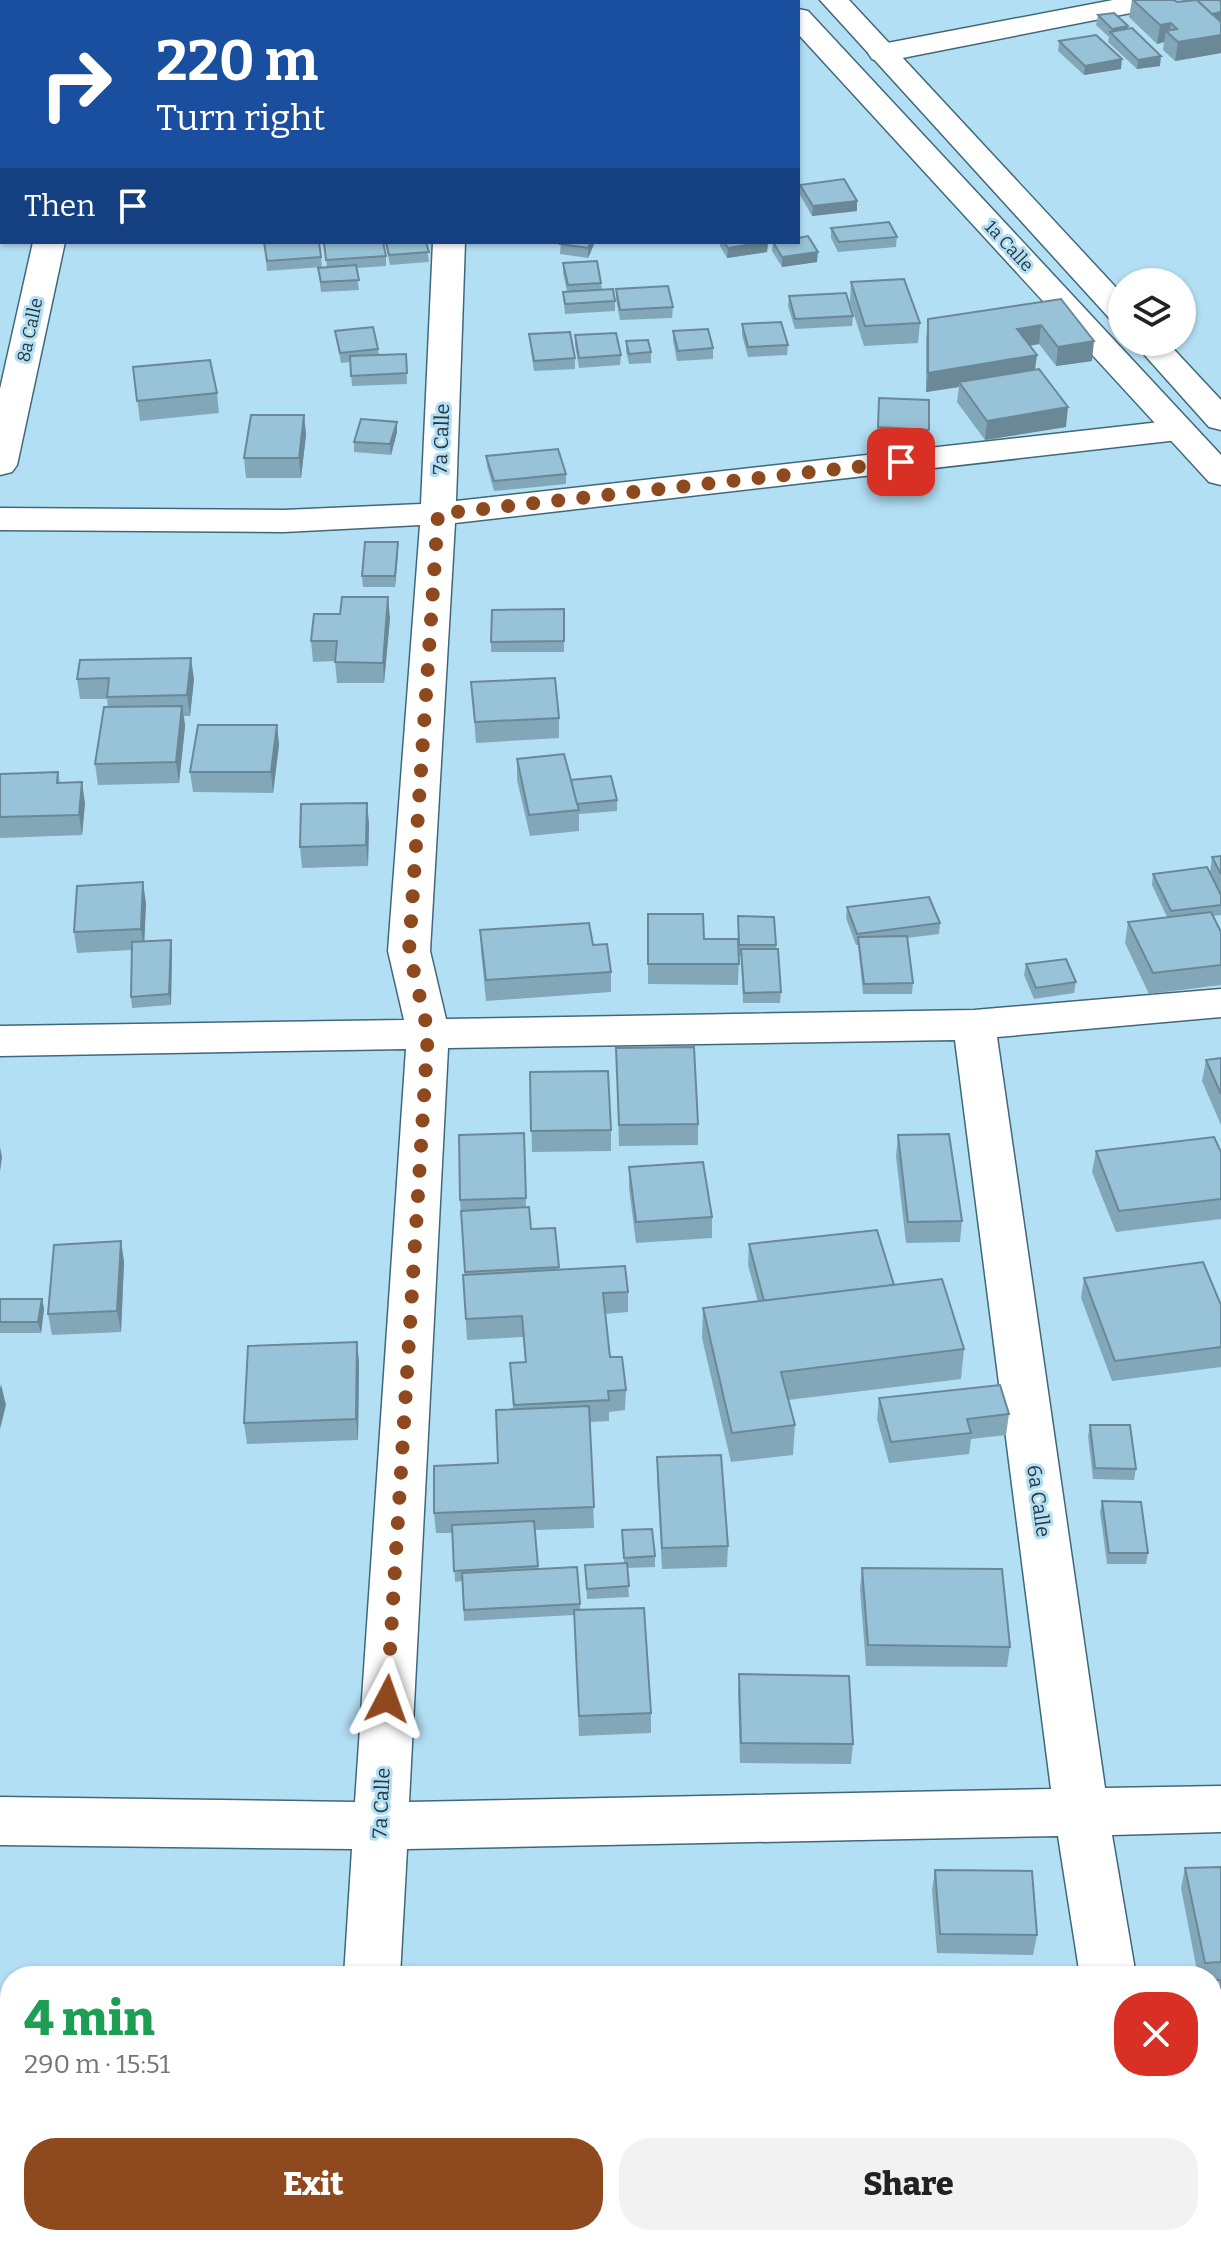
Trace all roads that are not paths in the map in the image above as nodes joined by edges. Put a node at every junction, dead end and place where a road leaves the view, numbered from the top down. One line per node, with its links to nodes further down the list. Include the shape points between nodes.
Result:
1 (834, 0): 4 (street, 1a Calle)
2 (1156, 0): 4 (street)
3 (800, 19): 10 (street, 1a Calle)
4 (882, 53): 7 (street, 1a Calle)
5 (49, 244): 11 (street, 8a Calle)
6 (449, 244): 13 (street, 7a Calle)
7 (1108, 298)
8 (1162, 356): 9 (street)
9 (1221, 420)
10 (1178, 430): 12 (street, 1a Calle); 13 (street)
11 (0, 465)
12 (1221, 475)
13 (438, 514): 14 (street, via 284,521); 17 (street, 7a Calle, via 409,951)
14 (0, 519)
15 (1221, 1003): 16 (street)
16 (974, 1025): 17 (street); 20 (street, 6a Calle)
17 (428, 1032): 18 (street); 22 (street, 7a Calle)
18 (0, 1041)
19 (1221, 1809): 20 (street)
20 (1081, 1812): 22 (street); 24 (street, 6a Calle)
21 (0, 1821): 22 (street)
22 (379, 1826): 23 (street, 7a Calle)
23 (372, 1966)
24 (1106, 1966)

